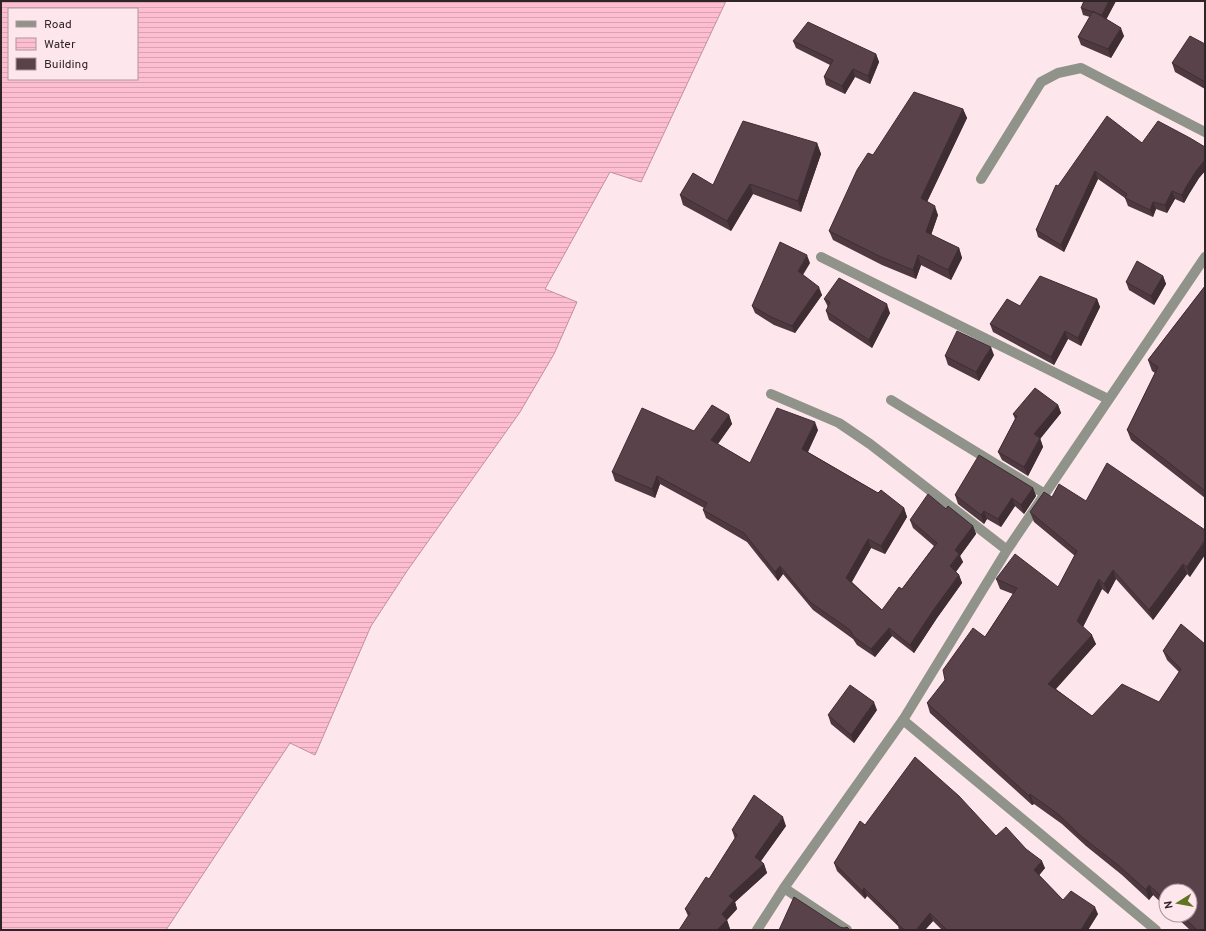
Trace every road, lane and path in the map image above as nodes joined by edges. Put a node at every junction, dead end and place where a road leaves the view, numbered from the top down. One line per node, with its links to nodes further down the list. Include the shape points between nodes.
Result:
1 (1205, 132): 2 (street, via 1081,68 1058,73 1041,82)
2 (981, 178)
3 (821, 257): 6 (street)
4 (1205, 257): 6 (street)
5 (771, 394): 9 (street, via 839,423)
6 (1108, 399): 8 (street)
7 (891, 400): 8 (street)
8 (1045, 494): 9 (street)
9 (1007, 550): 10 (street)
10 (903, 720): 11 (street); 14 (street)
11 (784, 888): 12 (street); 13 (street)
12 (757, 930)
13 (847, 930)
14 (1156, 930)

